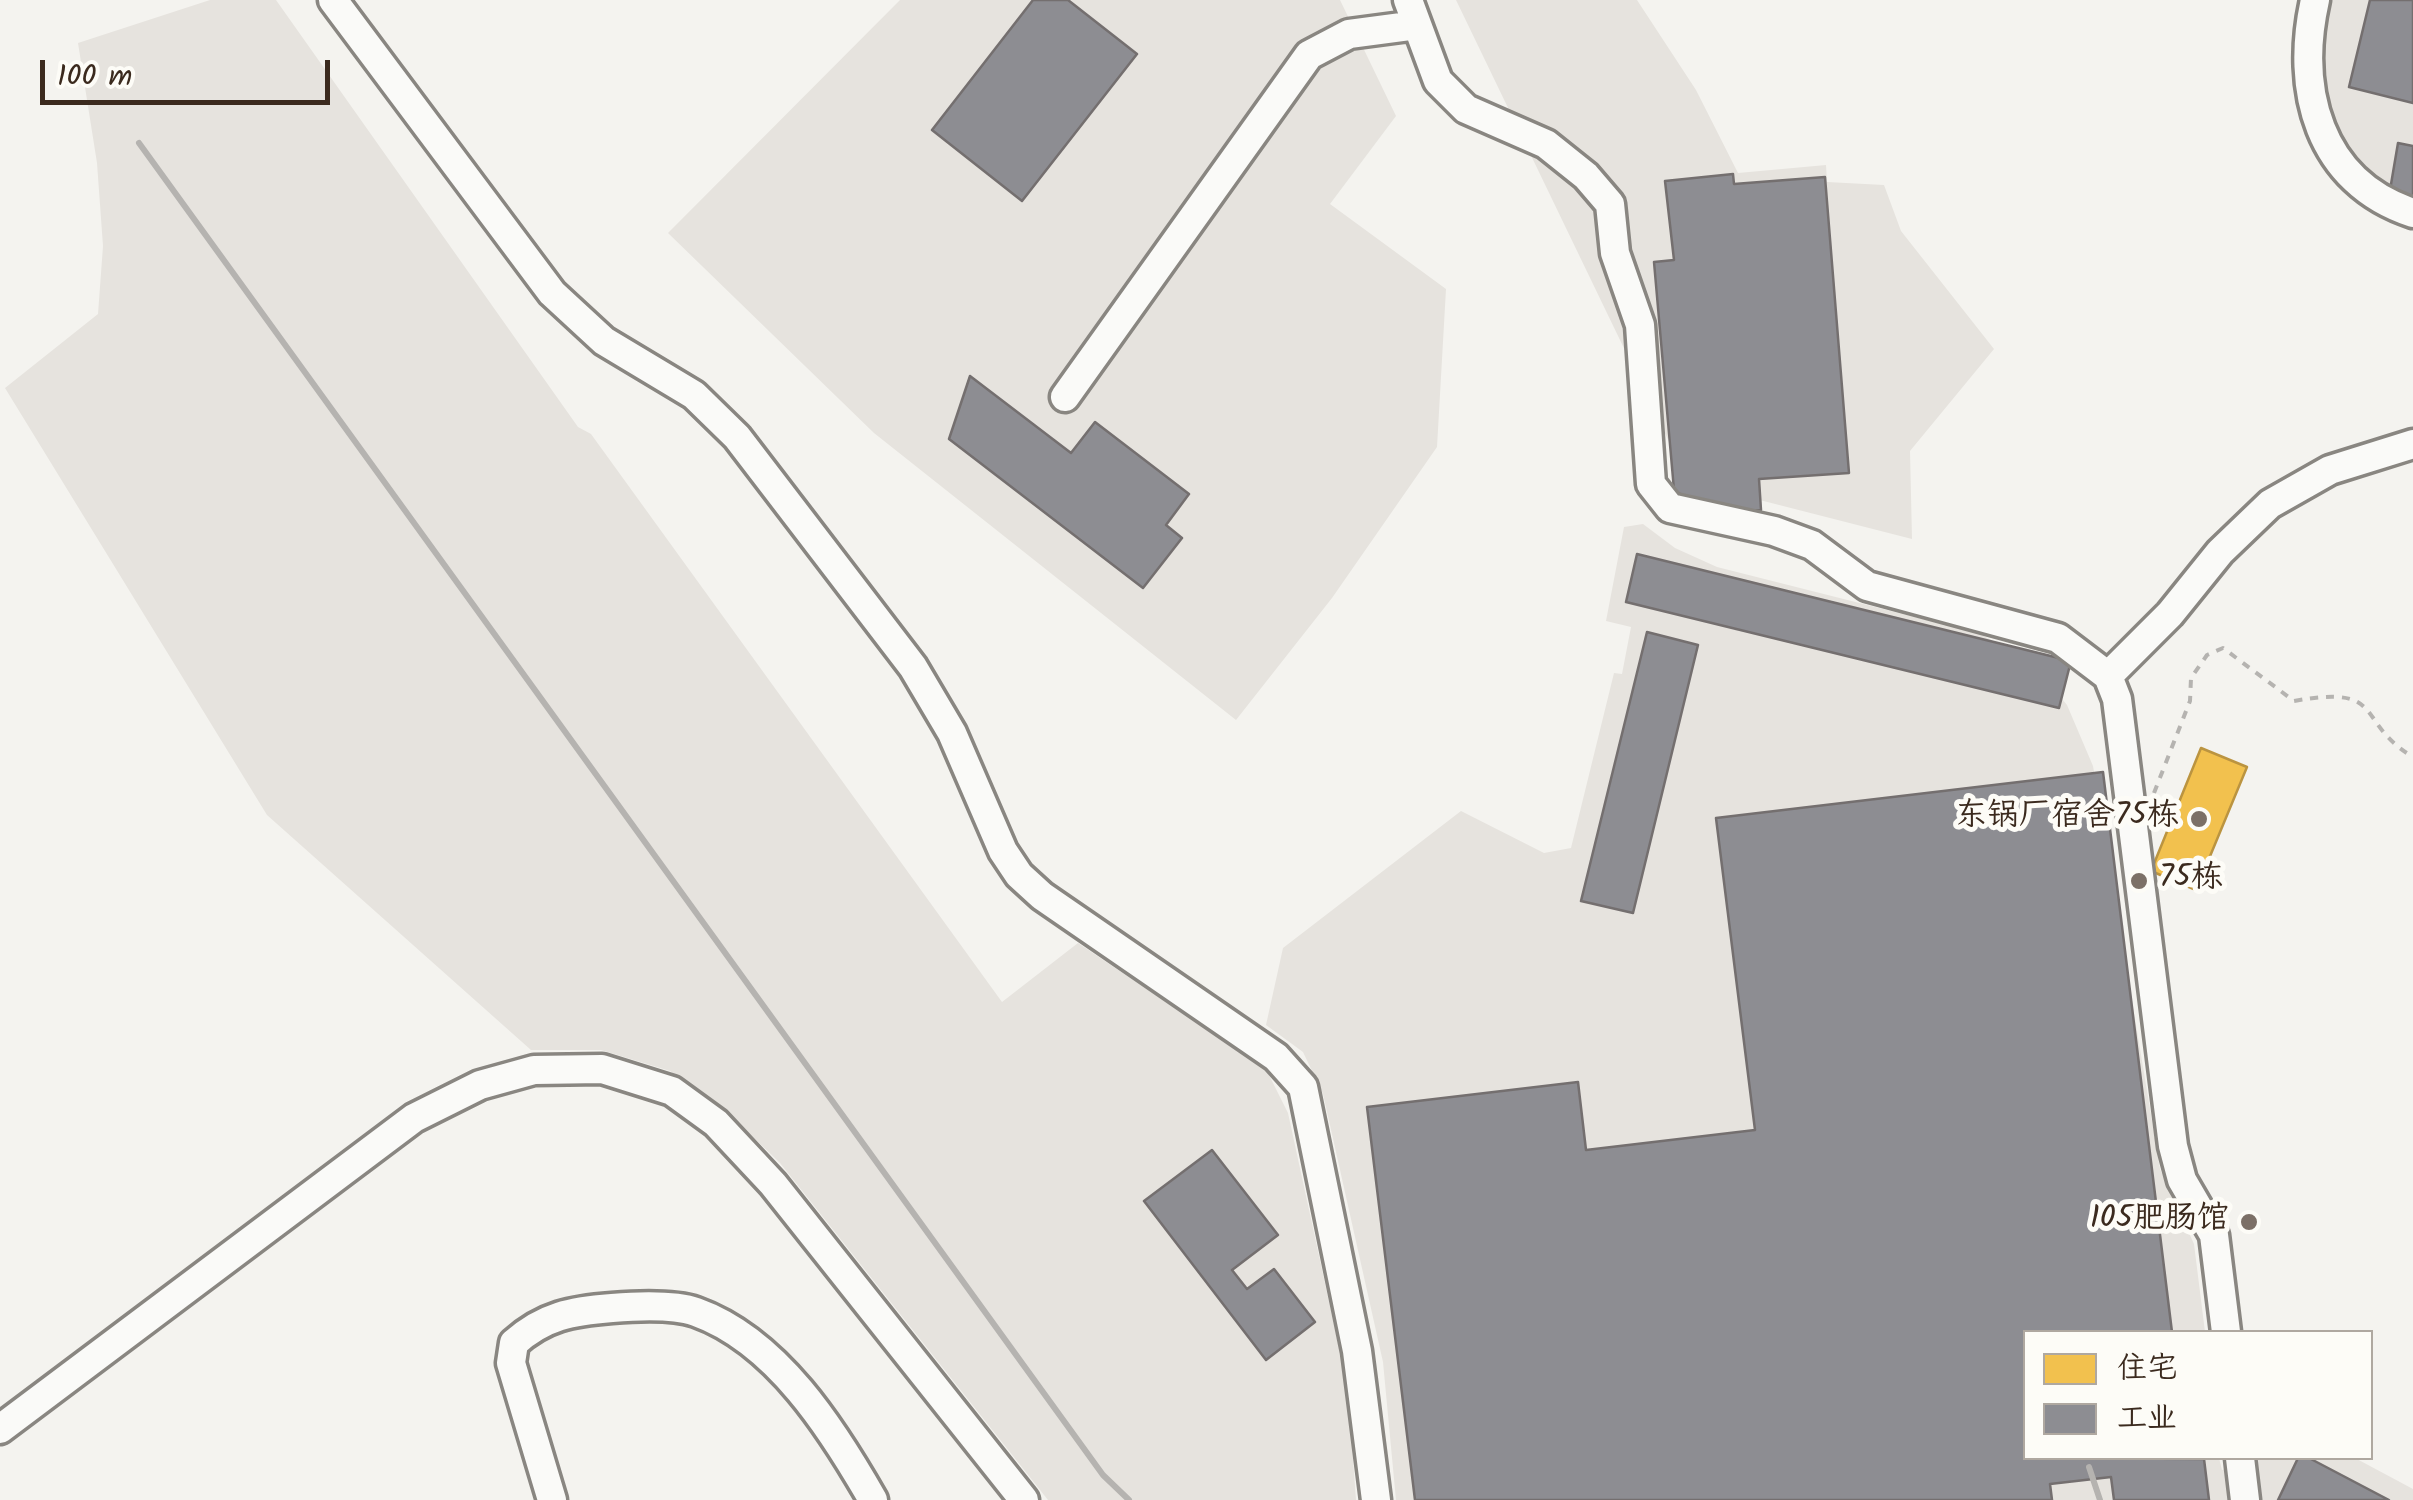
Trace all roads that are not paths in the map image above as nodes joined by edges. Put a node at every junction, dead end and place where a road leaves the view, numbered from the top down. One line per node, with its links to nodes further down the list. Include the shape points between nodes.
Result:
1 (333, 0): 14 (street, via 552,293 604,341 694,395 737,437 913,667 1019,876 1276,1057 1303,1087 1357,1351)
2 (2315, 0): 4 (street, via 2307,84 2320,134 2352,177)
3 (1412, 12): 5 (street, via 1308,55); 7 (street, via 1438,80 1466,109 1546,144 1610,204 1615,252 1640,325 1650,484 1670,508 1812,545 1867,586 2058,638)
4 (2413, 213)
5 (1066, 397)
6 (2413, 444): 7 (street, via 2330,470 2270,504)
7 (2108, 676): 8 (street, via 2117,699 2174,1146 2182,1180 2214,1235)
8 (2226, 1330)
9 (0, 1429): 13 (street, via 414,1118 480,1085 534,1070 602,1069 672,1091 716,1123 773,1184)
10 (2240, 1460): 15 (street)
11 (552, 1500): 12 (street, via 512,1363 514,1343 536,1323 572,1311 634,1306 694,1311 768,1360 817,1412)
12 (873, 1500)
13 (1024, 1500)
14 (1376, 1500)
15 (2245, 1500)

